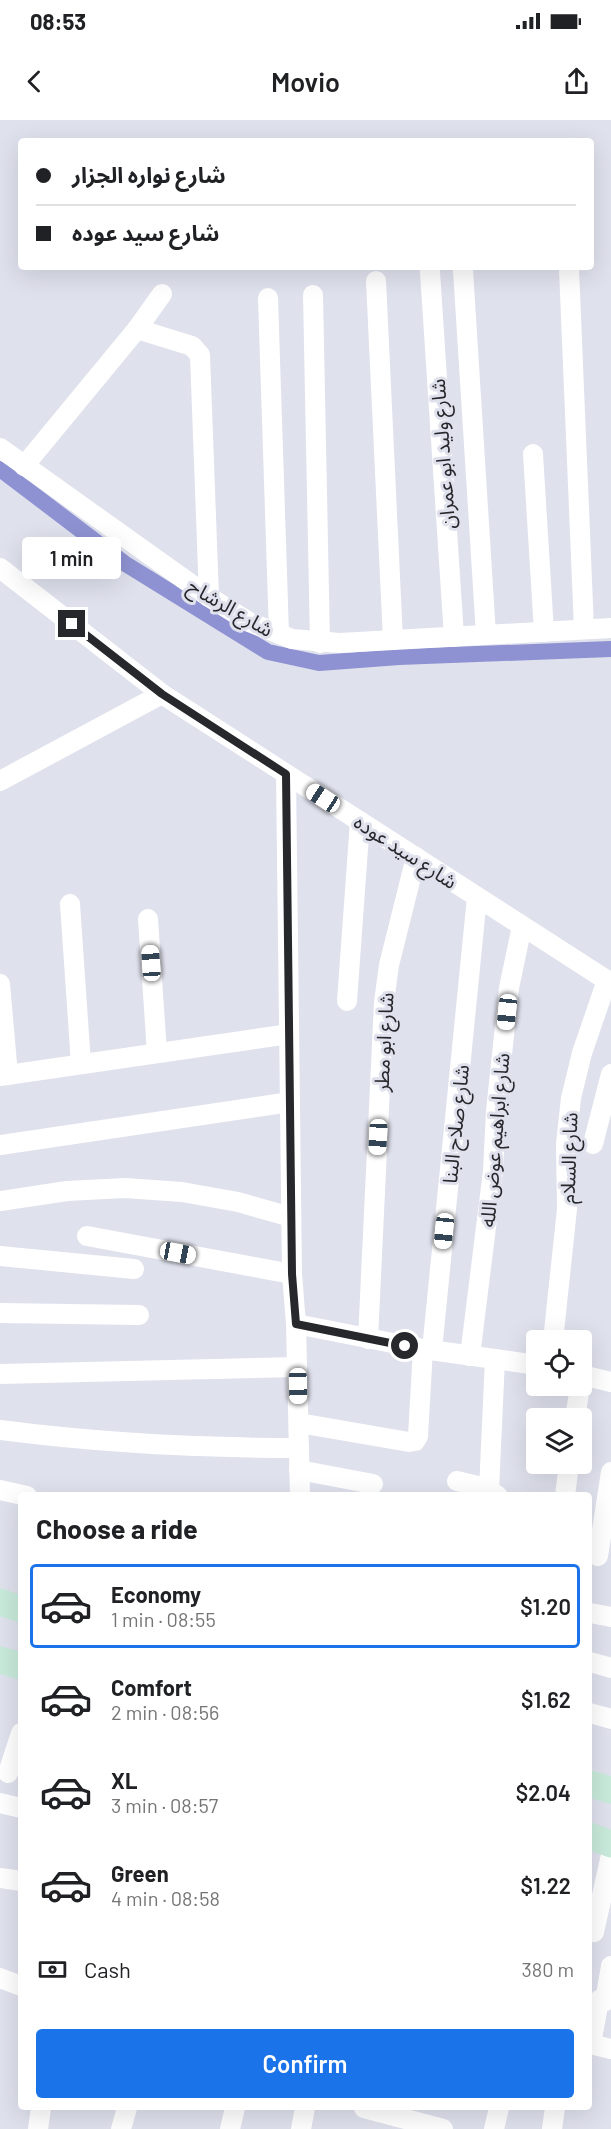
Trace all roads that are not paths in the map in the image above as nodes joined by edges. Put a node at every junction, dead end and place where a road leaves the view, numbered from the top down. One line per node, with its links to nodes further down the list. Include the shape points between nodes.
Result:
1 (463, 270): 18 (street)
2 (568, 270): 15 (street)
3 (430, 272): 19 (street, شارع وليد ابو عمران)
4 (376, 280): 20 (street)
5 (162, 294): 8 (street)
6 (313, 295): 21 (street)
7 (268, 298): 17 (street)
8 (137, 329): 11 (street); 13 (street, via 192,345 200,355)
9 (0, 448): 11 (street, شارع الرشاح)
10 (533, 454): 16 (street)
11 (24, 466): 13 (street, شارع الرشاح)
12 (0, 568): 22 (street, شارع سيد عوده)
13 (208, 597): 17 (street, شارع الرشاح)
14 (611, 628): 15 (street, شارع الرشاح)
15 (584, 629): 16 (street, شارع الرشاح)
16 (544, 632): 18 (street, شارع الرشاح)
17 (279, 634): 21 (street, شارع الرشاح)
18 (486, 635): 19 (street, شارع الرشاح)
19 (454, 637): 20 (street, شارع الرشاح)
20 (393, 640): 21 (street, شارع الرشاح)
21 (320, 643)
22 (162, 694): 23 (street, شارع سيد عوده); 24 (street)
23 (286, 774): 25 (street, شارع سيد عوده); 34 (street)
24 (0, 781)
25 (360, 821): 26 (street, شارع سيد عوده); 33 (street)
26 (416, 857): 27 (street, شارع سيد عوده); 52 (street, شارع ابو مطر, via 389,965 384,1002)
27 (477, 897): 30 (street, شارع سيد عوده); 53 (street, شارع صلاح البنا)
28 (70, 904): 36 (street)
29 (148, 919): 35 (street)
30 (522, 926): 31 (street, شارع سيد عوده); 54 (street, شارع ابراهيم عوض الله, via 509,988 495,1111 493,1171)
31 (609, 982): 51 (street, شارع السلام, via 582,1053 571,1098 566,1144 567,1209)
32 (0, 984): 38 (street)
33 (347, 1000)
34 (289, 1034): 35 (street); 39 (street)
35 (157, 1053): 36 (street)
36 (81, 1064): 38 (street)
37 (611, 1074): 40 (street)
38 (4, 1075)
39 (290, 1102): 41 (street); 43 (street)
40 (593, 1144)
41 (0, 1145)
42 (0, 1201): 43 (street, via 67,1191 125,1188 182,1192)
43 (291, 1217): 47 (street)
44 (87, 1236): 47 (street)
45 (0, 1256): 46 (street)
46 (134, 1269)
47 (292, 1274): 50 (street)
48 (0, 1313): 49 (street)
49 (139, 1315)
50 (296, 1324): 52 (street); 57 (street)
51 (554, 1330)
52 (368, 1339): 53 (street)
53 (428, 1350): 54 (street); 61 (street, شارع صلاح البنا, via 415,1441)
54 (470, 1356): 55 (street)
55 (495, 1359): 56 (street); 72 (street)
56 (526, 1363)
57 (297, 1368): 58 (street); 61 (street)
58 (0, 1374)
59 (592, 1377): 60 (street)
60 (611, 1382)
61 (299, 1423): 63 (street)
62 (0, 1430): 63 (street, via 139,1445)
63 (299, 1448): 64 (street)
64 (299, 1470): 68 (street); 70 (street)
65 (611, 1472): 75 (street)
66 (568, 1474): 73 (street)
67 (457, 1481): 71 (street)
68 (373, 1485)
69 (0, 1490): 74 (street)
70 (300, 1492)
71 (490, 1492)
72 (493, 1492)
73 (566, 1492)
74 (18, 1494)
75 (598, 1556)
76 (0, 1602): 77 (street)
77 (18, 1608)
78 (592, 1613): 79 (street)
79 (611, 1617)
80 (0, 1660): 82 (street)
81 (592, 1663): 83 (street)
82 (18, 1665)
83 (611, 1668)
84 (592, 1714): 85 (street)
85 (611, 1719)
86 (18, 1742): 87 (street)
87 (8, 1773)
88 (592, 1785): 89 (street)
89 (611, 1790)
90 (0, 1803): 91 (street)
91 (18, 1807)
92 (592, 1837): 93 (street)
93 (611, 1844)
94 (611, 1855): 97 (street)
95 (0, 1878): 96 (street)
96 (18, 1881)
97 (598, 1933)
98 (611, 1966): 101 (street)
99 (0, 1978): 100 (street)
100 (18, 1985)
101 (601, 2001): 102 (street)
102 (592, 2036)
103 (592, 2044): 104 (street)
104 (611, 2049)
105 (41, 2110): 114 (street)
106 (127, 2110): 115 (street)
107 (235, 2110): 116 (street)
108 (305, 2110): 117 (street)
109 (369, 2110): 113 (street)
110 (499, 2110): 118 (street)
111 (555, 2110): 119 (street)
112 (434, 2120): 113 (street)
113 (407, 2124)
114 (38, 2129)
115 (122, 2129)
116 (230, 2129)
117 (302, 2129)
118 (494, 2129)
119 (552, 2129)

